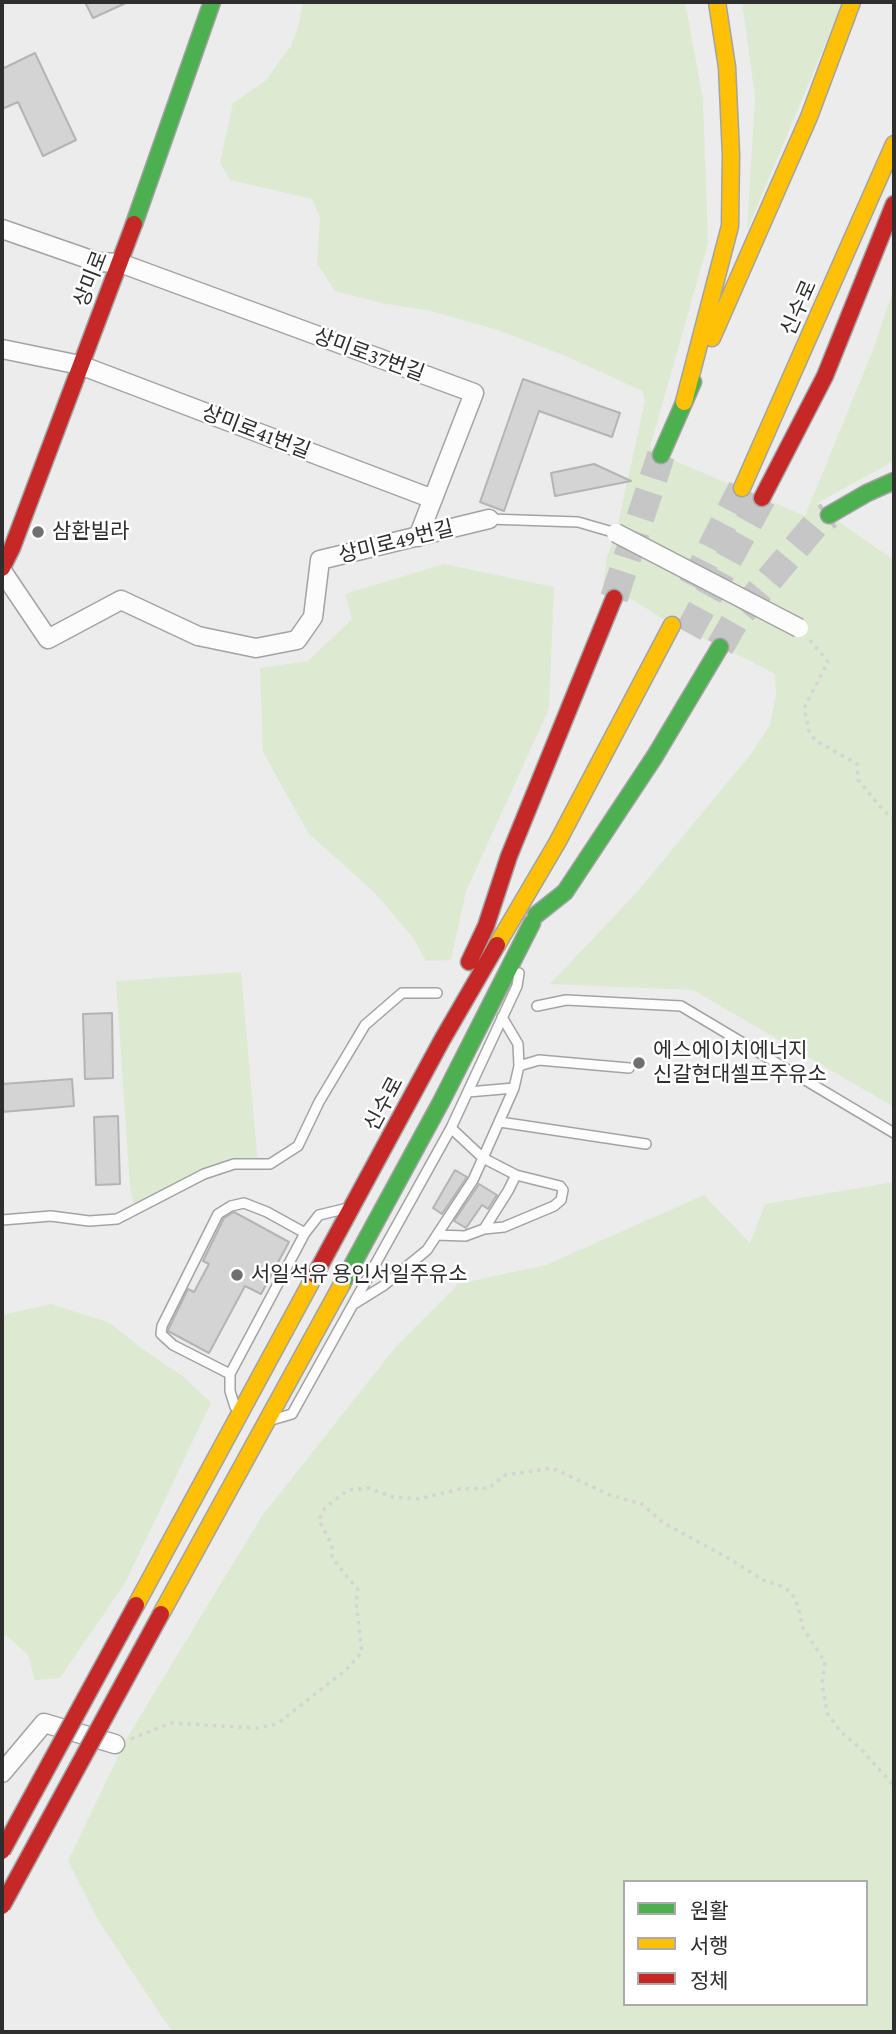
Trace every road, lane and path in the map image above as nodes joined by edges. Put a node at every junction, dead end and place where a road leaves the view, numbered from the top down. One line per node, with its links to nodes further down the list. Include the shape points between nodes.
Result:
1 (212, 2): 7 (main road, 상미로)
2 (717, 2): 10 (main road, via 728,79 730,226)
3 (852, 2): 10 (main road, via 809,117)
4 (894, 144): 13 (main road, 신수로)
5 (894, 204): 14 (main road, via 825,376)
6 (2, 229): 7 (street, via 97,262)
7 (120, 263): 9 (main road, 상미로); 15 (street, 상미로37번길, via 474,393)
8 (2, 349): 9 (street, 상미로41번길)
9 (80, 365): 15 (street, 상미로41번길); 20 (main road, 상미로)
10 (684, 402): 11 (main road)
11 (661, 455)
12 (894, 481): 16 (main road)
13 (742, 488)
14 (762, 498)
15 (432, 499): 19 (street, 상미로37번길)
16 (829, 515)
17 (489, 519): 18 (lane, via 578,523); 19 (street, 상미로49번길)
18 (617, 533): 23 (street, bridge)
19 (418, 537): 20 (street, 상미로49번길, via 320,560 313,617 297,640 256,648 198,636 121,600 48,639)
20 (2, 569)
21 (614, 598): 32 (main road, via 509,856 486,926 453,998)
22 (672, 625): 32 (main road, 신수로, via 557,844)
23 (799, 628): 26 (path, via 828,662 804,708 809,731 815,740 856,764 858,780)
24 (720, 647): 27 (main road, via 565,892)
25 (654, 693): 27 (main road)
26 (894, 819)
27 (536, 915): 28 (main road)
28 (525, 934): 31 (lane, via 517,986); 51 (main road, via 441,1102)
29 (437, 993): 44 (lane, via 402,993 365,1025 298,1146 270,1164 234,1164 204,1174 117,1219 51,1216)
30 (537, 1006): 39 (lane, via 566,1000 681,1006)
31 (502, 1017): 33 (lane, via 518,1044); 36 (lane)
32 (442, 1040): 43 (main road, 신수로)
33 (519, 1066): 34 (lane, via 539,1060); 35 (lane)
34 (629, 1068)
35 (514, 1088): 36 (lane); 37 (lane)
36 (468, 1092): 38 (lane)
37 (499, 1122): 40 (lane); 41 (lane)
38 (451, 1128): 41 (lane); 48 (lane)
39 (894, 1133)
40 (646, 1144)
41 (483, 1157): 42 (lane); 47 (lane)
42 (516, 1175): 45 (lane); 45 (lane, via 560,1186 561,1200 504,1227)
43 (352, 1206): 46 (lane, via 319,1215); 50 (main road, 신수로)
44 (2, 1220)
45 (484, 1229): 47 (lane, via 466,1236)
46 (305, 1233): 49 (lane); 49 (lane, via 244,1203 218,1214 161,1334 173,1346)
47 (437, 1235): 48 (lane, via 427,1250)
48 (353, 1305): 51 (lane, via 292,1414)
49 (230, 1374): 50 (lane)
50 (239, 1418): 55 (main road, 신수로, bridge)
51 (266, 1421): 56 (main road, bridge)
52 (115, 1744): 53 (street, via 44,1723); 54 (path, via 171,1723 257,1728 277,1724 347,1669 362,1652 356,1603 359,1590 332,1558 332,1545 319,1520 325,1508 348,1490 368,1488 393,1497 419,1499 460,1489 489,1488 505,1475 552,1468 610,1495 642,1504 662,1522 792,1593 803,1628 825,1662 822,1683 827,1713)
53 (2, 1773)
54 (894, 1786)
55 (2, 1851)
56 (2, 1906)

